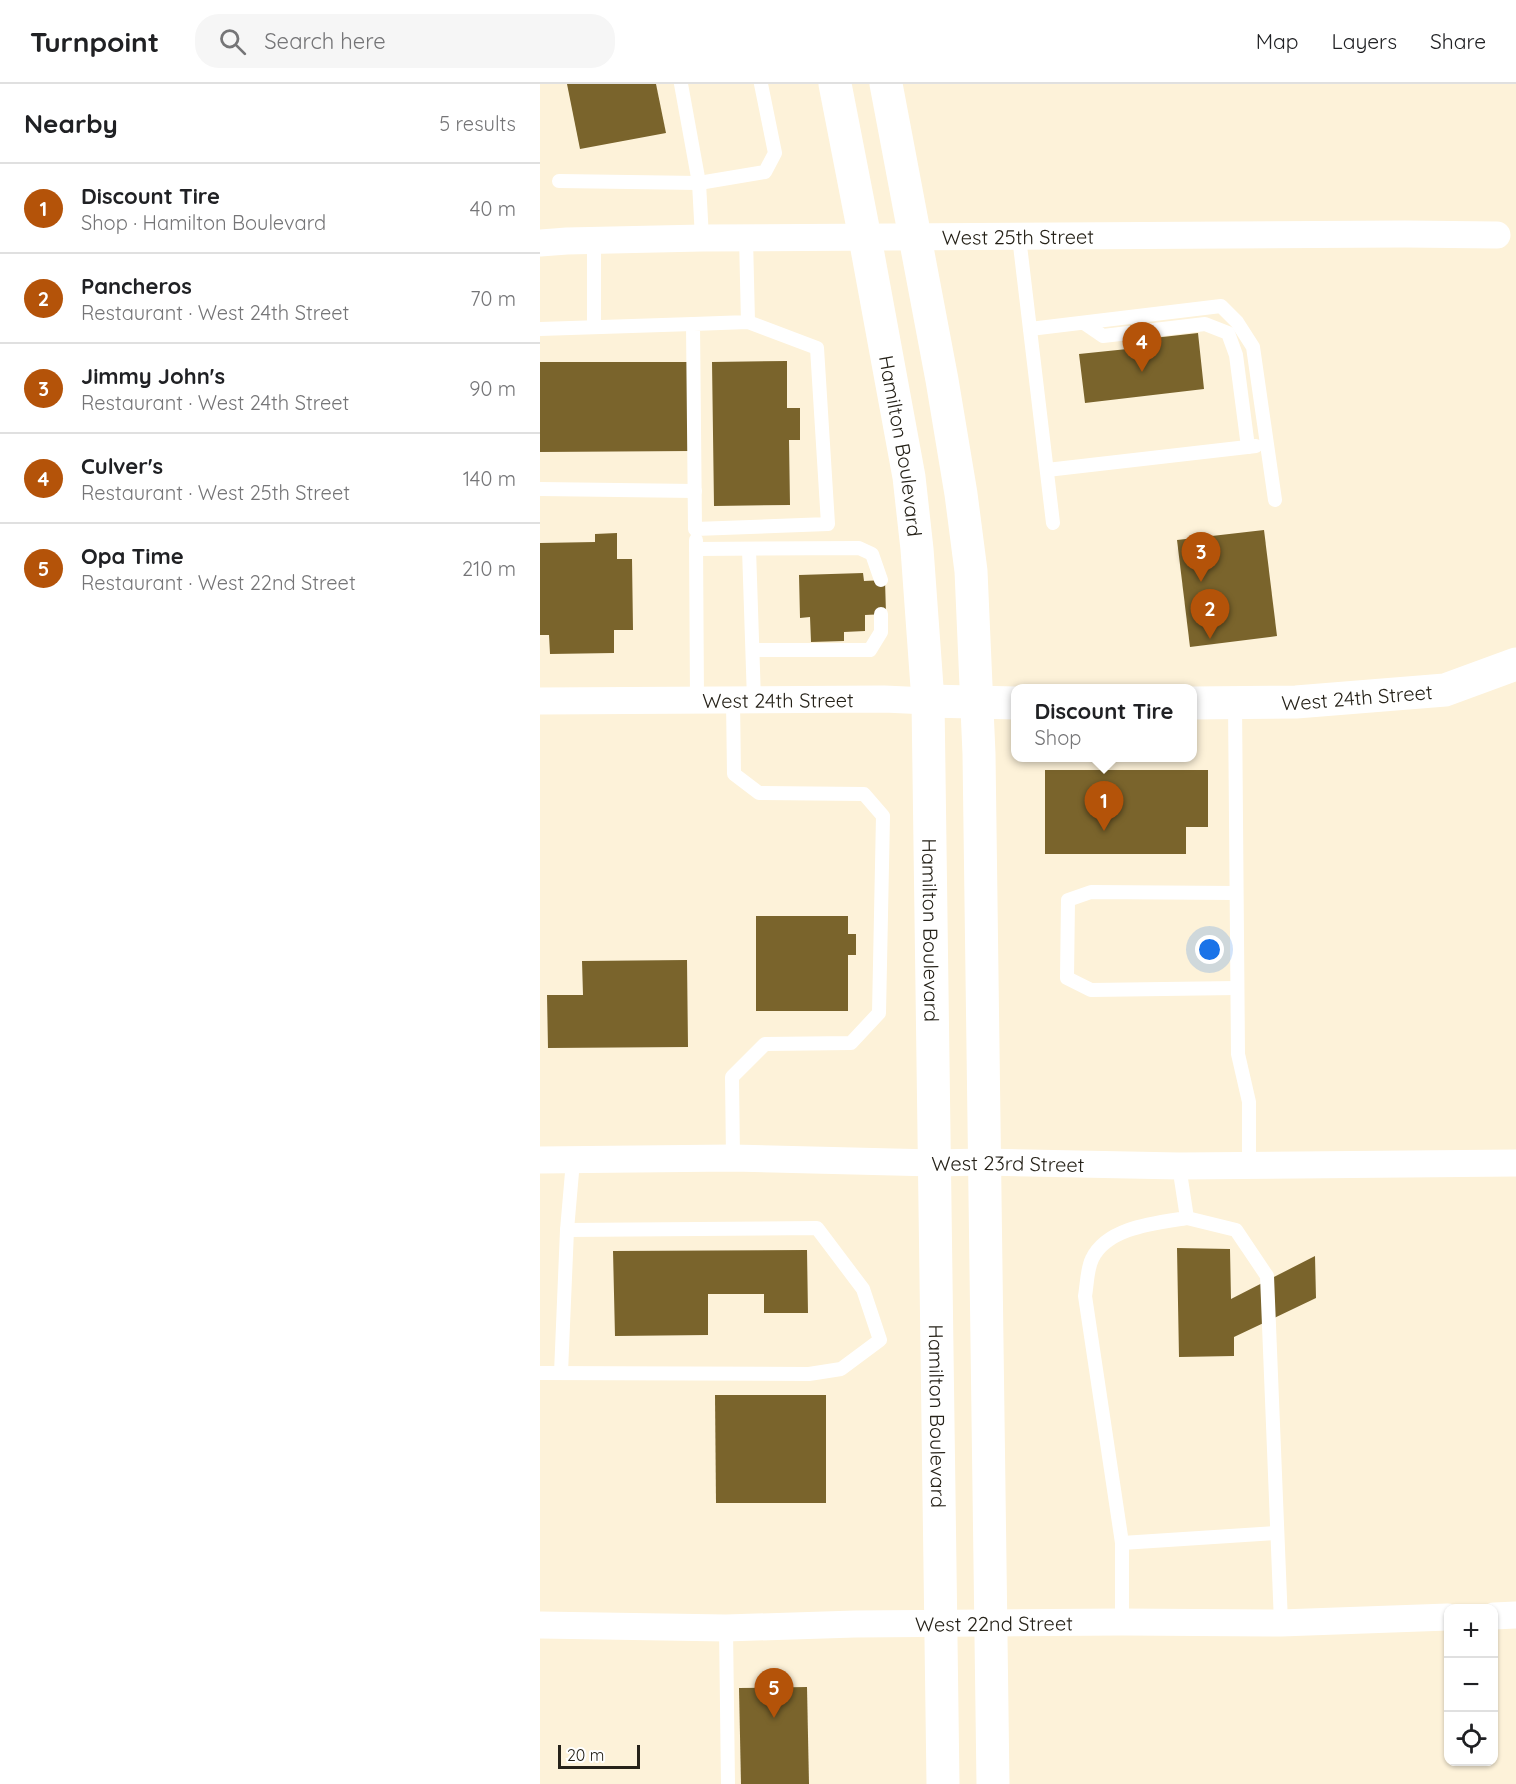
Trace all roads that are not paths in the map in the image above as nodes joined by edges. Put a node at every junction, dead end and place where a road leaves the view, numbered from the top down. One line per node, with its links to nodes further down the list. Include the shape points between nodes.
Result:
1 (681, 84): 6 (lane)
2 (761, 84): 6 (lane, via 775,153 765,172)
3 (835, 84): 12 (main road, Hamilton Boulevard)
4 (886, 84): 8 (main road)
5 (559, 181): 6 (lane)
6 (699, 183): 10 (lane)
7 (1497, 235): 9 (street, West 25th Street)
8 (914, 237): 9 (street, West 25th Street); 12 (street, West 25th Street); 39 (main road, via 963,505 971,571)
9 (1019, 237): 20 (lane)
10 (702, 238): 11 (street, West 25th Street); 13 (street, West 25th Street)
11 (746, 238): 12 (street, West 25th Street); 15 (lane)
12 (865, 238): 37 (main road, Hamilton Boulevard, via 909,477)
13 (594, 240): 14 (street, West 25th Street); 18 (lane)
14 (540, 243)
15 (748, 322): 17 (lane); 28 (lane, via 817,348 828,524)
16 (1084, 323): 20 (lane); 21 (lane, via 1221,306 1253,347); 22 (lane, via 1103,336 1205,324 1228,333 1236,354)
17 (693, 324): 18 (lane); 25 (lane)
18 (594, 327): 19 (lane)
19 (540, 328)
20 (1030, 329): 23 (lane)
21 (1267, 444): 22 (lane); 26 (lane)
22 (1248, 447): 23 (lane)
23 (1047, 470): 27 (lane)
24 (540, 489): 25 (lane)
25 (695, 491): 28 (lane)
26 (1275, 500)
27 (1053, 523)
28 (695, 529): 29 (lane)
29 (696, 549): 30 (lane); 36 (lane)
30 (749, 549): 31 (lane, via 859,548 872,554); 33 (lane)
31 (881, 580)
32 (881, 614): 33 (lane, via 881,632 870,650)
33 (753, 650): 35 (lane)
34 (1516, 664): 40 (main road, West 24th Street, via 1445,690 1296,702)
35 (744, 700): 36 (street, West 24th Street); 37 (street, West 24th Street); 45 (lane, via 735,774 743,781 759,793 864,794 883,816 879,1013 851,1042 765,1044 732,1077)
36 (697, 701): 38 (street, West 24th Street)
37 (928, 701): 39 (main road, West 24th Street); 50 (main road, Hamilton Boulevard)
38 (540, 702)
39 (977, 702): 41 (main road, West 24th Street); 48 (main road)
40 (1235, 702): 42 (main road, West 24th Street); 43 (lane)
41 (1011, 703)
42 (1197, 703)
43 (1236, 892): 44 (lane); 44 (lane, via 1091,892 1068,900 1067,978 1091,990)
44 (1237, 988): 51 (lane, via 1238,1054 1249,1102)
45 (734, 1158): 47 (street, West 23rd Street); 50 (street, West 23rd Street)
46 (540, 1160): 47 (street, West 23rd Street)
47 (573, 1161): 54 (lane)
48 (985, 1162): 50 (street, West 23rd Street); 52 (street, West 23rd Street); 64 (main road)
49 (1516, 1162): 51 (street, West 23rd Street)
50 (933, 1163): 63 (main road, Hamilton Boulevard)
51 (1249, 1165): 52 (street, West 23rd Street)
52 (1179, 1166): 53 (lane)
53 (1187, 1218): 57 (lane, via 1236,1230 1267,1276); 58 (lane, via 1139,1225 1106,1242 1091,1260 1085,1296)
54 (567, 1230): 56 (lane); 56 (lane, via 817,1228 863,1289 880,1340 841,1369 809,1374)
55 (540, 1373): 56 (lane)
56 (561, 1373)
57 (1277, 1533): 58 (lane); 65 (lane)
58 (1122, 1543): 62 (lane)
59 (1516, 1615): 60 (street)
60 (1498, 1616)
61 (1444, 1617): 65 (street, West 22nd Street)
62 (1122, 1622): 64 (street, West 22nd Street); 65 (street, West 22nd Street)
63 (941, 1623): 64 (street, West 22nd Street); 67 (street, West 22nd Street); 69 (main road, Hamilton Boulevard)
64 (991, 1623): 70 (main road)
65 (1281, 1623)
66 (540, 1625): 67 (street, West 22nd Street)
67 (726, 1628): 68 (lane)
68 (728, 1784)
69 (943, 1784)
70 (993, 1784)

